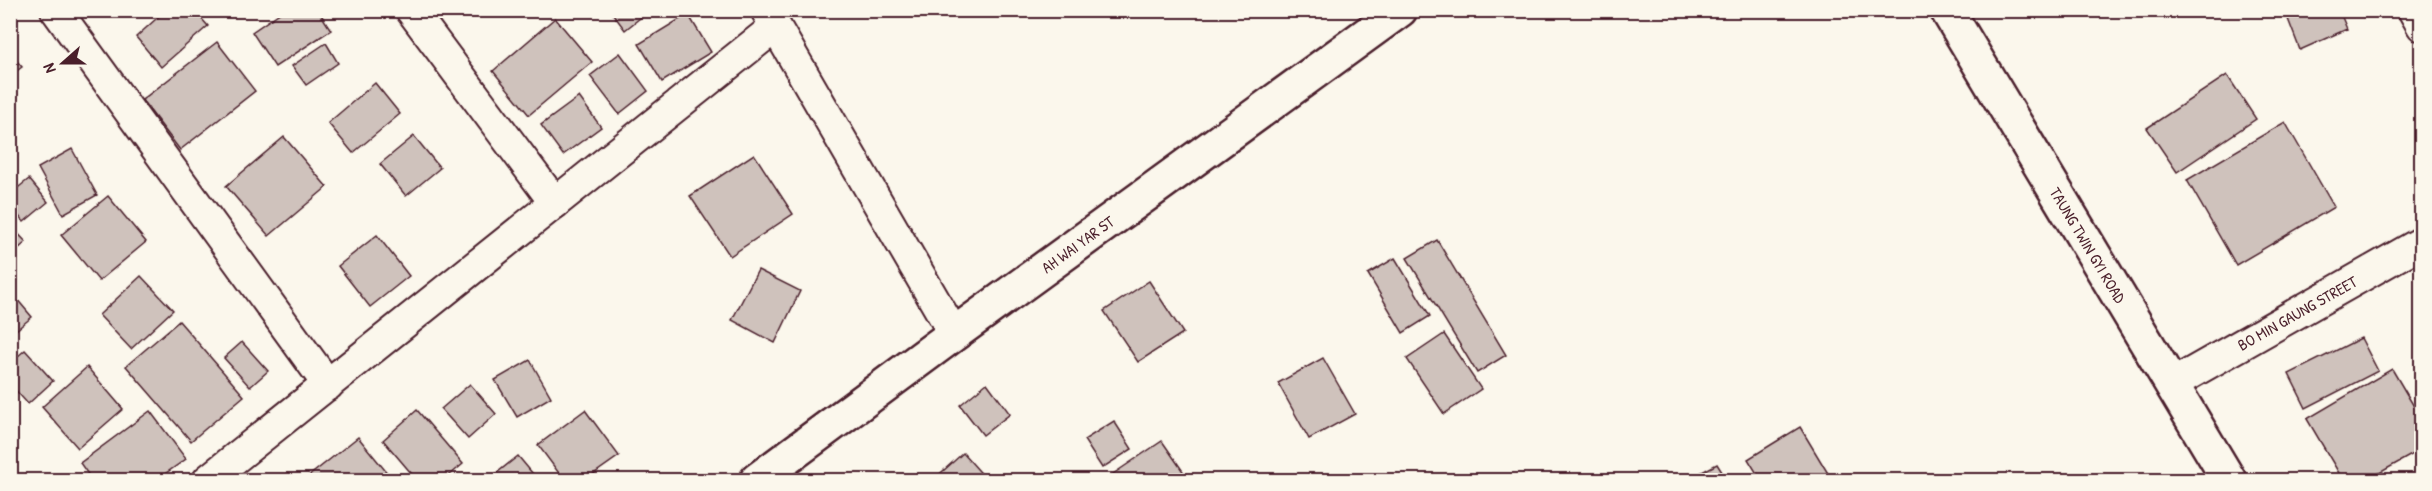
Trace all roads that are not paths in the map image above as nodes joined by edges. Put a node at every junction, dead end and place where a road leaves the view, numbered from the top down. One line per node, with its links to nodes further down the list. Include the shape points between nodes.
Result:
1 (56, 10): 12 (street)
2 (411, 10): 8 (street)
3 (1400, 10): 10 (main road, AH WAI YAR ST)
4 (1947, 10): 11 (main road, TAUNG TWIN GYI ROAD)
5 (2413, 10): 7 (street)
6 (771, 19): 8 (street); 10 (street)
7 (2421, 26)
8 (555, 203): 12 (street)
9 (2421, 242): 11 (street, BO MIN GAUNG STREET)
10 (954, 334): 14 (main road, AH WAI YAR ST)
11 (2172, 384): 15 (main road, TAUNG TWIN GYI ROAD)
12 (328, 385): 13 (street)
13 (208, 480)
14 (757, 480)
15 (2229, 480)

